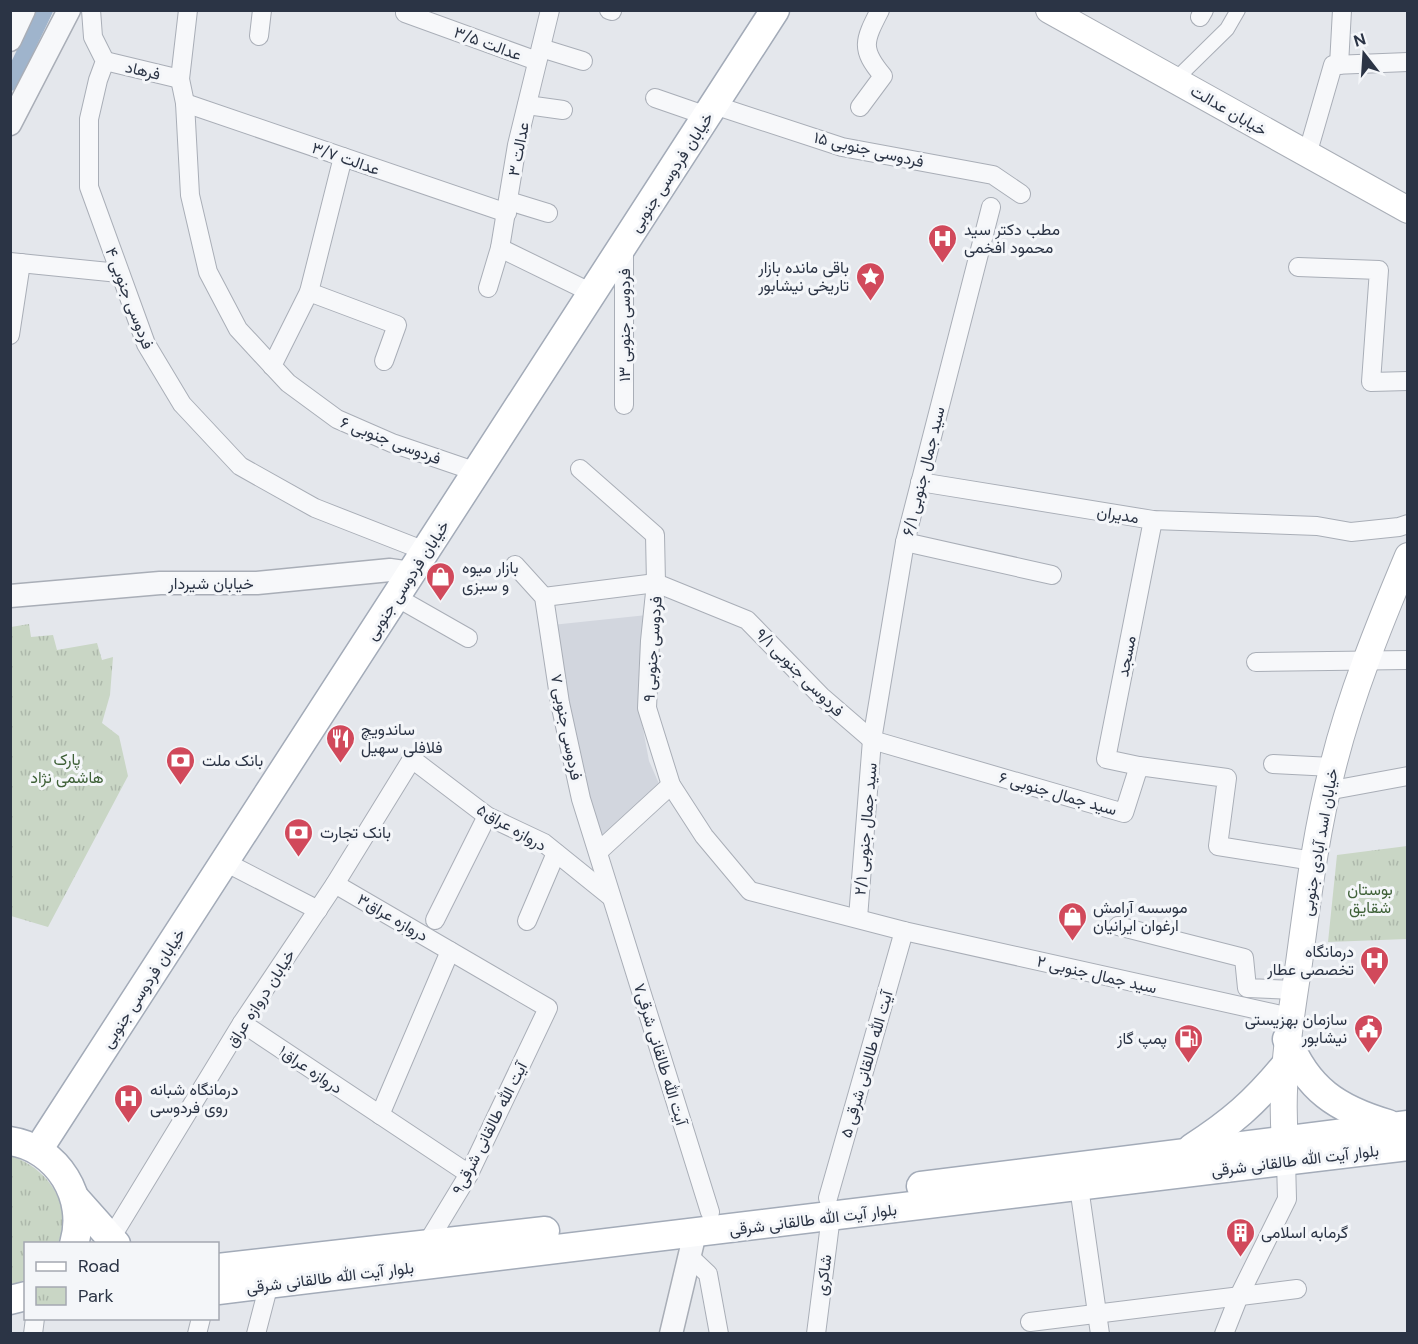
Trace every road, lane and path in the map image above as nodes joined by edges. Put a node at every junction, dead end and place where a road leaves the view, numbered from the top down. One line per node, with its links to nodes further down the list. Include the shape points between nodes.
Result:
1 (24, 10): 14 (street)
2 (69, 10): 28 (street)
3 (91, 10): 16 (street, via 93,37)
4 (189, 10): 20 (street, فردوسی جنوبی ۶)
5 (262, 10): 13 (street)
6 (550, 10): 15 (street, عدالت ۳)
7 (775, 10): 27 (main road, خیابان فردوسی جنوبی)
8 (880, 10): 25 (street, via 865,49 883,76)
9 (1049, 10): 21 (main road, خیابان عدالت)
10 (1238, 10): 21 (street, via 1227,29)
11 (1342, 10): 19 (street)
12 (405, 13): 15 (street, عدالت ۳/۵)
13 (259, 36)
14 (10, 40)
15 (539, 55): 17 (street, عدالت ۳/۵); 24 (street, عدالت ۳)
16 (105, 61): 20 (street, فرهاد); 40 (street, فردوسی جنوبی ۴, via 89,118 89,187)
17 (583, 61)
18 (1407, 62): 19 (street)
19 (1339, 65): 29 (street, via 1334,65)
20 (180, 79): 23 (street, فردوسی جنوبی ۶)
21 (1176, 79): 29 (main road, خیابان عدالت)
22 (655, 98): 27 (street, فردوسی جنوبی ۱۵)
23 (185, 103): 30 (street, عدالت ۳/۷); 46 (street, فردوسی جنوبی ۶, via 190,195 208,272 238,329)
24 (527, 105): 26 (street); 32 (street, عدالت ۳)
25 (860, 107)
26 (563, 110)
27 (710, 111): 31 (street, فردوسی جنوبی ۱۵, via 842,147 993,175); 36 (main road, خیابان فردوسی جنوبی)
28 (10, 124)
29 (1307, 155): 34 (main road, خیابان عدالت)
30 (343, 157): 32 (street, عدالت ۳/۷); 42 (street)
31 (1021, 194)
32 (508, 207): 35 (street, عدالت ۳/۷); 37 (street, عدالت ۳)
33 (991, 207): 51 (street, سید جمال جنوبی ۶/۱)
34 (1407, 210)
35 (548, 213)
36 (624, 245): 43 (main road, خیابان فردوسی جنوبی); 48 (street, فردوسی جنوبی ۱۳)
37 (500, 248): 41 (street, عدالت ۳); 43 (street)
38 (16, 262): 40 (street); 44 (street)
39 (1298, 267): 47 (street, via 1379,270 1371,382)
40 (119, 273): 56 (street, فردوسی جنوبی ۴, via 147,344 182,404 240,465)
41 (488, 288)
42 (309, 292): 45 (street, via 397,325); 46 (street)
43 (592, 293): 50 (main road, خیابان فردوسی جنوبی)
44 (10, 335)
45 (384, 361)
46 (272, 366): 50 (street, فردوسی جنوبی ۶, via 337,420 392,444)
47 (1407, 381)
48 (624, 405)
49 (580, 469): 59 (street, فردوسی جنوبی ۹, via 655,535)
50 (477, 472): 56 (main road, خیابان فردوسی جنوبی)
51 (920, 482): 52 (street, مدیران); 54 (street, سید جمال جنوبی ۶/۱)
52 (1153, 520): 53 (street, مدیران, via 1317,526 1351,532); 70 (street, مسجد, via 1106,759)
53 (1407, 524)
54 (905, 542): 58 (street); 67 (street, سید جمال جنوبی ۶/۱)
55 (1407, 556): 64 (main road, خیابان اسد آبادی جنوبی)
56 (418, 562): 60 (street, خیابان شیردار, via 390,570 257,583 160,583); 61 (main road, خیابان فردوسی جنوبی)
57 (515, 565): 62 (street)
58 (1052, 575)
59 (656, 583): 62 (street); 67 (street, فردوسی جنوبی ۹/۱, via 747,620 820,696); 73 (street, فردوسی جنوبی ۹, via 647,708)
60 (10, 596)
61 (396, 597): 63 (street); 78 (main road, خیابان فردوسی جنوبی)
62 (544, 597): 75 (street, فردوسی جنوبی ۷, via 560,703 581,799)
63 (468, 639)
64 (1366, 659): 65 (street); 66 (street); 72 (main road, خیابان اسد آبادی جنوبی)
65 (1407, 660)
66 (1256, 662)
67 (873, 740): 70 (street, سید جمال جنوبی ۶, via 1124,813); 82 (street, سید جمال جنوبی ۲/۱)
68 (412, 759): 74 (street, دروازه عراق۵); 79 (street, خیابان دروازه عراق)
69 (1273, 764): 72 (street)
70 (1139, 766): 77 (street, via 1227,778 1218,846)
71 (1407, 776): 72 (street)
72 (1330, 779): 77 (main road, خیابان اسد آبادی جنوبی)
73 (671, 784): 75 (street); 82 (street, فردوسی جنوبی ۹, via 704,836 750,891)
74 (487, 816): 76 (street, دروازه عراق۵, via 544,843); 83 (street)
75 (598, 852): 80 (street, فردوسی جنوبی ۷)
76 (556, 853): 80 (street, دروازه عراق۵); 84 (street)
77 (1313, 861): 88 (main road, خیابان اسد آبادی جنوبی)
78 (225, 862): 81 (street); 96 (main road, خیابان فردوسی جنوبی)
79 (335, 884): 81 (street, خیابان دروازه عراق); 87 (street, دروازه عراق۳)
80 (611, 897): 103 (street, آیت الله طالقانی شرقی۷)
81 (318, 910): 90 (street, خیابان دروازه عراق)
82 (858, 918): 86 (street, فردوسی جنوبی ۹)
83 (435, 920)
84 (526, 921)
85 (1118, 926): 88 (street, via 1245,958 1247,988)
86 (904, 931): 91 (street, سید جمال جنوبی ۲); 102 (street, آیت الله طالقانی شرقی ۵)
87 (450, 951): 89 (street, دروازه عراق۳); 93 (street)
88 (1295, 990): 91 (main road, خیابان اسد آبادی جنوبی)
89 (548, 1008): 99 (street, آیت الله طالقانی شرقی۹)
90 (242, 1023): 93 (street, دروازه عراق۱); 104 (street, خیابان دروازه عراق)
91 (1289, 1028): 92 (main road, خیابان اسد آبادی جنوبی); 94 (main road, via 1297,1063 1327,1096 1346,1109)
92 (1284, 1067): 97 (main road, خیابان اسد آبادی جنوبی); 98 (main road, via 1229,1125)
93 (380, 1115): 99 (street, دروازه عراق۱)
94 (1404, 1132): 97 (main road, بلوار آیت الله طالقانی شرقی)
95 (10, 1141): 96 (main road)
96 (38, 1150): 101 (main road, via 67,1179)
97 (1285, 1150): 98 (main road, بلوار آیت الله طالقانی شرقی); 100 (main road, بلوار آیت الله طالقانی شرقی); 111 (street, via 1287,1199)
98 (1185, 1152): 102 (main road, بلوار آیت الله طالقانی شرقی)
99 (469, 1174): 106 (street, آیت الله طالقانی شرقی۹)
100 (1079, 1187): 102 (main road, بلوار آیت الله طالقانی شرقی); 112 (street)
101 (75, 1198): 104 (main road); 105 (main road, via 78,1216)
102 (829, 1207): 103 (main road, بلوار آیت الله طالقانی شرقی); 117 (street, شاکری)
103 (698, 1234): 106 (main road, بلوار آیت الله طالقانی شرقی); 108 (main road, بلوار آیت الله طالقانی شرقی); 115 (street); 116 (street)
104 (113, 1241)
105 (74, 1242)
106 (426, 1245): 107 (main road, بلوار آیت الله طالقانی شرقی)
107 (219, 1268)
108 (269, 1284): 110 (main road, بلوار آیت الله طالقانی شرقی); 114 (street)
109 (1297, 1289): 111 (street)
110 (219, 1290)
111 (1239, 1296): 112 (street); 119 (street)
112 (1098, 1313): 113 (street); 118 (street)
113 (1030, 1322)
114 (256, 1334)
115 (671, 1334)
116 (719, 1334)
117 (816, 1334)
118 (1100, 1334)
119 (1224, 1334)

